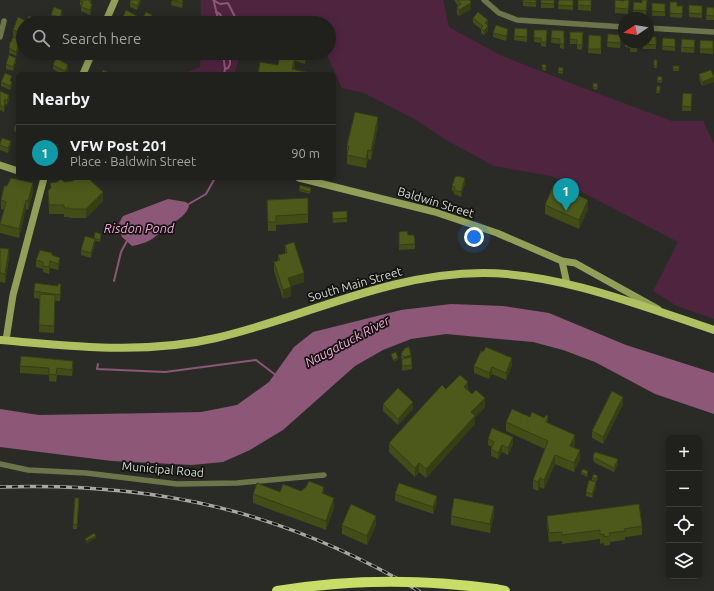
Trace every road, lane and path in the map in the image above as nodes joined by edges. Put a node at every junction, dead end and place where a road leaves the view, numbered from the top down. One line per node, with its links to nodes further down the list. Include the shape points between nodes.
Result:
1 (115, 0): 3 (main road)
2 (484, 0): 5 (street, via 499,13 517,20)
3 (108, 16)
4 (4, 22): 8 (street)
5 (618, 26)
6 (654, 28): 7 (street)
7 (714, 32)
8 (0, 37)
9 (89, 60): 10 (main road)
10 (85, 72)
11 (0, 165): 12 (main road)
12 (16, 170)
13 (43, 180): 19 (main road, via 12,295)
14 (307, 180): 15 (main road, Baldwin Street, via 457,219)
15 (562, 261): 16 (main road); 17 (main road, Baldwin Street, via 575,264 655,306)
16 (567, 284): 17 (main road, South Main Street); 19 (main road, South Main Street, via 491,273 427,278 356,294 229,335 163,347 107,348)
17 (664, 314): 18 (main road, South Main Street)
18 (714, 330)
19 (3, 340)
20 (0, 464): 21 (street, Municipal Road, via 28,470 86,473 177,484 237,483)
21 (324, 475)
22 (500, 590): 23 (highway, bridge, via 446,583 397,581 332,584)
23 (276, 591)

